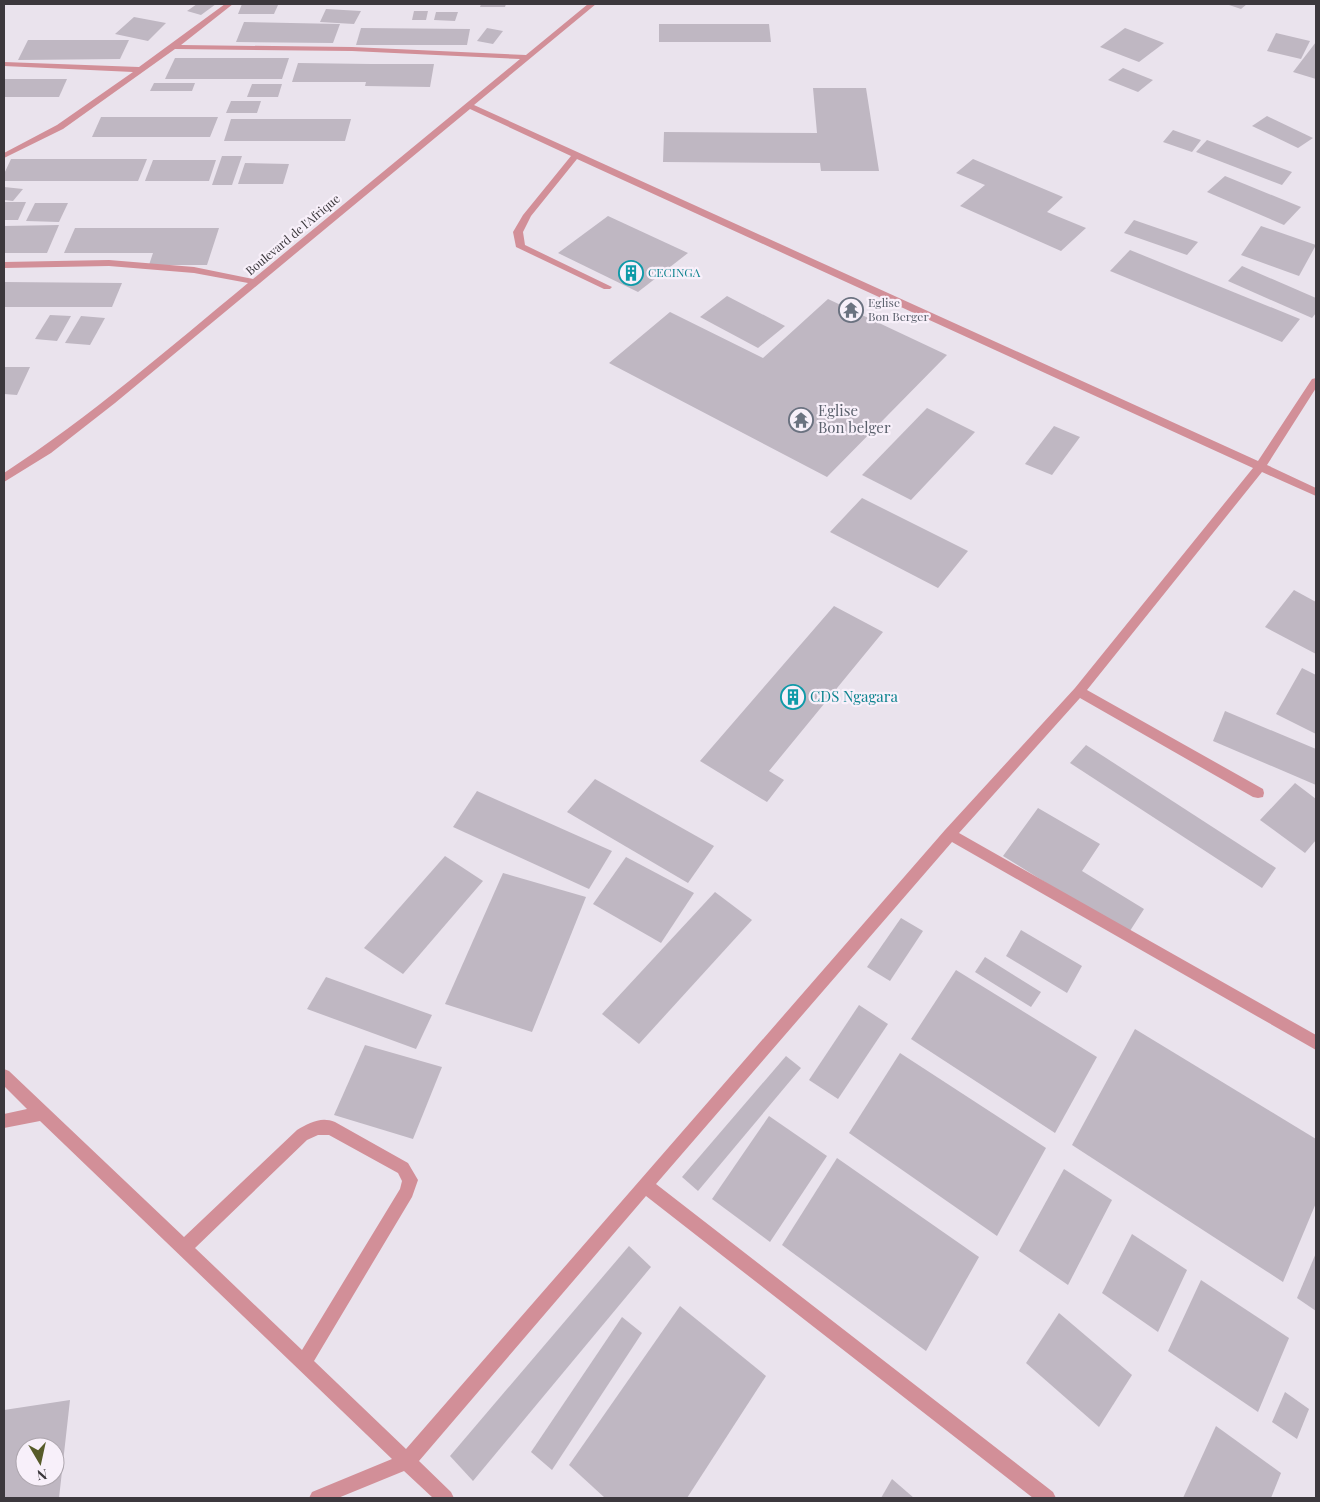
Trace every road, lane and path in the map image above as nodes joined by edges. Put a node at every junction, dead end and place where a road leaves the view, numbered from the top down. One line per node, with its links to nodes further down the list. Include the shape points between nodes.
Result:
1 (229, 4): 3 (street)
2 (592, 4): 4 (street, Boulevard de l'Afrique)
3 (173, 47): 4 (street, via 352,49); 6 (street)
4 (527, 57): 7 (street, Boulevard de l'Afrique)
5 (4, 64): 6 (street)
6 (142, 70): 9 (street, via 60,127)
7 (469, 106): 8 (street); 11 (street, Boulevard de l'Afrique)
8 (576, 155): 12 (street, via 518,232 522,247); 14 (street)
9 (4, 156)
10 (4, 264): 11 (street, via 109,263 194,270)
11 (256, 282): 15 (street, Boulevard de l'Afrique, via 111,401)
12 (607, 286)
13 (1316, 381): 14 (street)
14 (1260, 466): 16 (street); 17 (street)
15 (4, 478)
16 (1316, 492)
17 (1079, 691): 18 (street); 19 (street)
18 (1258, 793)
19 (950, 834): 20 (street); 24 (street)
20 (1316, 1043)
21 (4, 1076): 22 (street)
22 (42, 1113): 23 (street); 25 (street)
23 (4, 1121)
24 (646, 1186): 27 (street); 30 (street)
25 (184, 1248): 26 (street); 26 (street, via 302,1135 317,1127 330,1127 403,1168 410,1180 407,1192)
26 (304, 1363): 27 (street)
27 (407, 1462): 28 (street); 29 (street)
28 (318, 1498)
29 (445, 1498)
30 (1047, 1498)

